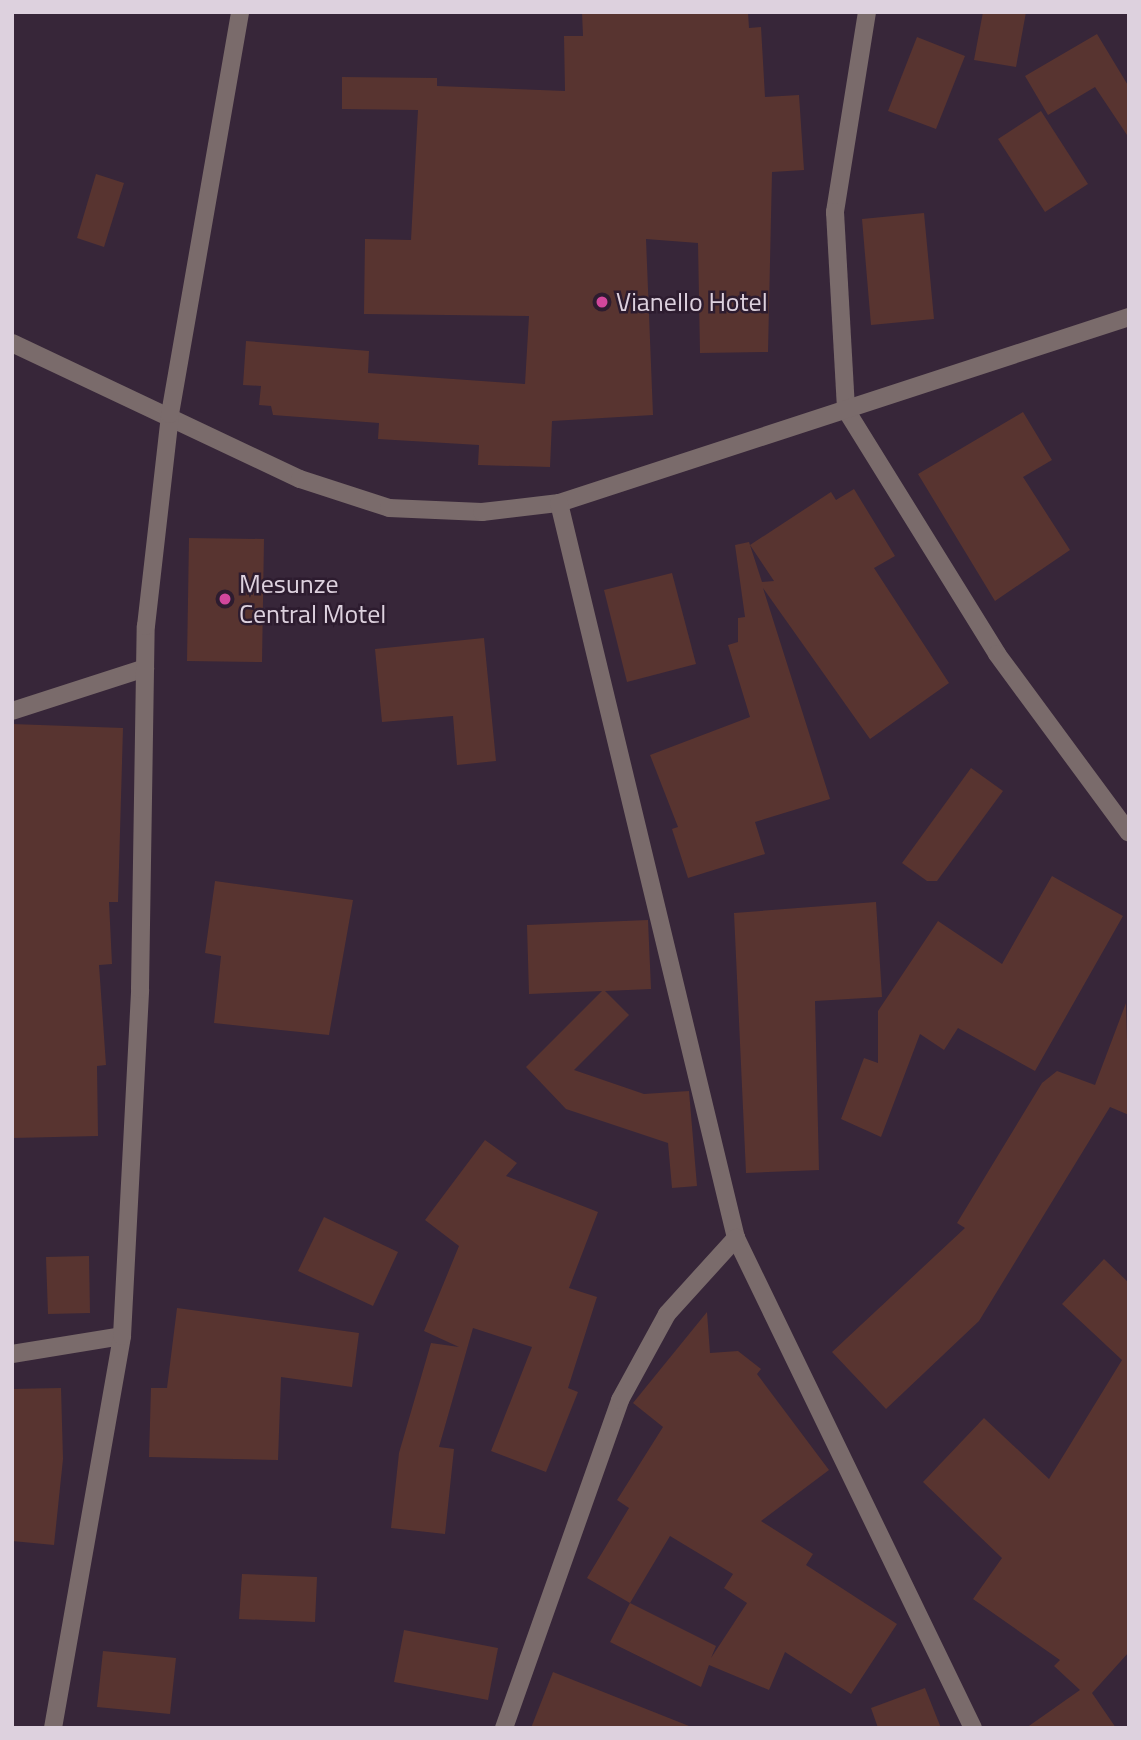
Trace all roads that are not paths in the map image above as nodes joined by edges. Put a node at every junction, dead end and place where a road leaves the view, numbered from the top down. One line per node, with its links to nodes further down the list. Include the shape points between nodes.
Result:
1 (240, 12): 6 (street)
2 (867, 12): 5 (street, via 835,212)
3 (1129, 317): 5 (street)
4 (12, 343): 6 (street)
5 (846, 411): 7 (street); 10 (street, via 998,654)
6 (170, 414): 7 (street, via 300,479 389,508 482,512); 8 (street)
7 (559, 503): 11 (street)
8 (145, 668): 9 (street); 12 (street, via 140,989)
9 (12, 712)
10 (1129, 833)
11 (736, 1238): 15 (street, via 667,1314 620,1400); 16 (street)
12 (121, 1336): 13 (street); 14 (street)
13 (12, 1354)
14 (52, 1728)
15 (504, 1728)
16 (973, 1728)

